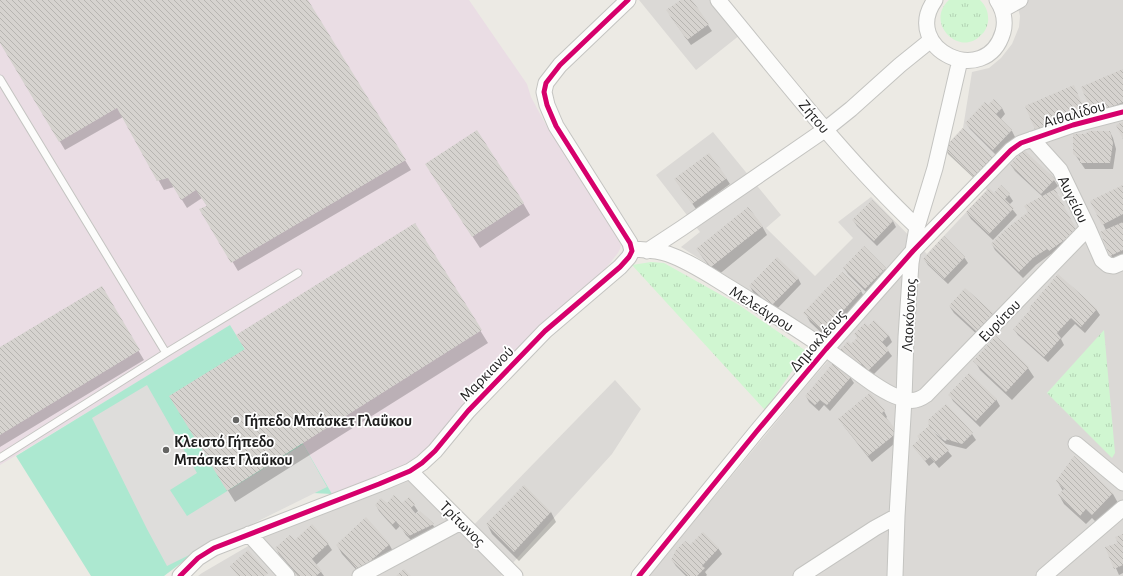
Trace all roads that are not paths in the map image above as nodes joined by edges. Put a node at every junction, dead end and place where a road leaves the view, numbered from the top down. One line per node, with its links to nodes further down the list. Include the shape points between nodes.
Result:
1 (718, 0): 10 (street, Ζήτου)
2 (935, 0): 6 (street, via 927,21)
3 (1020, 0): 5 (street)
4 (626, 1): 14 (street, via 560,65 552,74 544,92 556,126 630,243)
5 (999, 5): 7 (street, via 1004,20 1000,39 995,47 979,58)
6 (932, 40): 7 (street, via 943,54); 10 (street)
7 (960, 60): 12 (street, Λαοκόοντος, via 935,168)
8 (0, 79): 19 (lane)
9 (1123, 112): 11 (street, Αιθαλίδου)
10 (826, 128): 12 (street, Ζήτου, via 874,184); 14 (street, via 682,228)
11 (1032, 139): 13 (street, Αυγείου, via 1060,170); 15 (street, Δημοκλέους, via 1012,150)
12 (917, 227): 15 (street, Λαοκόοντος)
13 (1088, 228): 16 (street, Αυγείου, via 1102,260 1114,266); 20 (street, Ευρύτου, via 926,395 920,400)
14 (639, 250): 18 (street, Μελεάγρου, via 666,253 696,268); 23 (street, Μαρκιανού, via 545,331 468,411 435,451)
15 (913, 251): 18 (street, Δημοκλέους); 20 (street, Λαοκόοντος, via 906,323)
16 (1123, 262)
17 (298, 273): 19 (lane)
18 (826, 349): 20 (street, Μελεάγρου, via 876,385); 33 (street, Δημοκλέους)
19 (166, 353): 22 (lane)
20 (904, 400): 26 (street, Λαοκόοντος)
21 (1076, 444): 24 (street)
22 (0, 458)
23 (410, 471): 27 (street, Τρίτωνος); 28 (street, Μαρκιανού)
24 (1123, 484)
25 (1123, 508): 36 (street)
26 (897, 516): 34 (street); 35 (street, Λαοκόοντος)
27 (461, 522): 31 (street); 32 (street, Τρίτωνος)
28 (249, 534): 29 (street, Μαρκιανού, via 214,548 198,558); 30 (street)
29 (180, 576)
30 (287, 576)
31 (360, 576)
32 (515, 576)
33 (639, 576)
34 (801, 576)
35 (895, 576)
36 (1044, 576)

